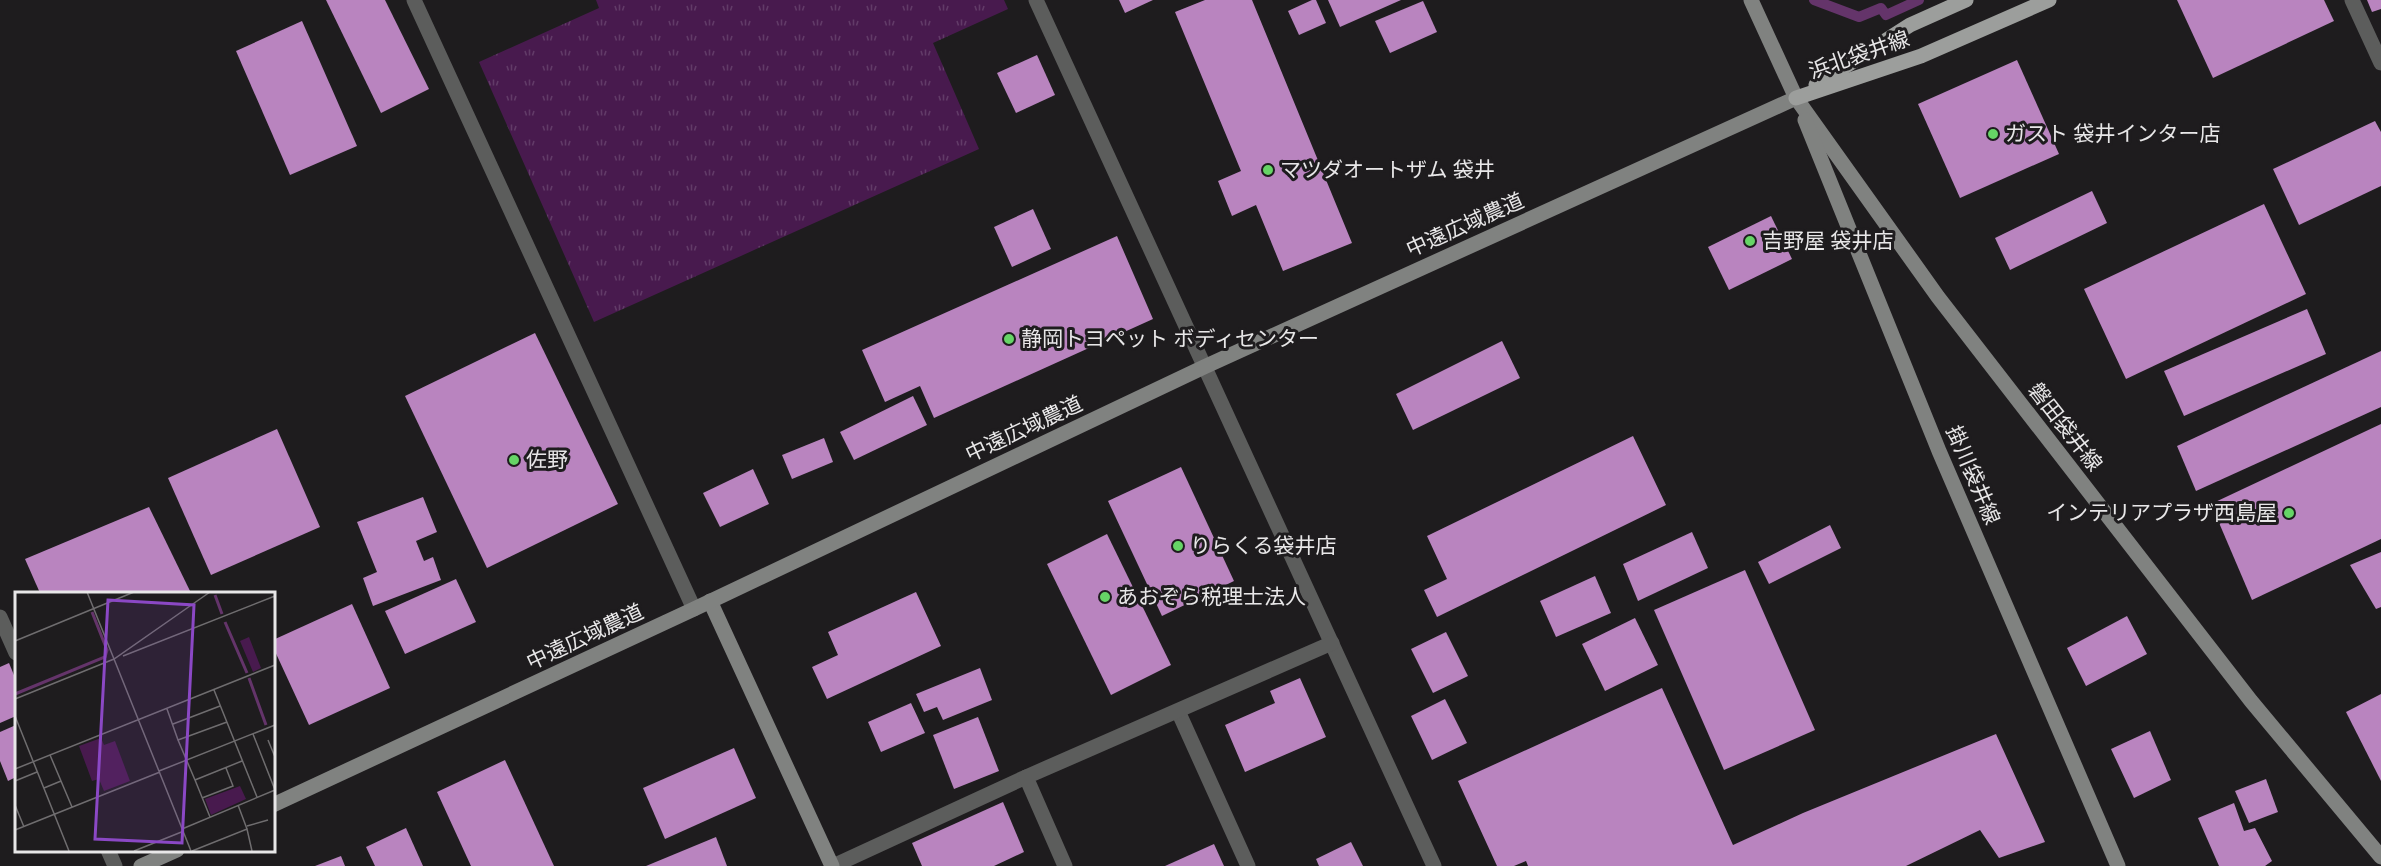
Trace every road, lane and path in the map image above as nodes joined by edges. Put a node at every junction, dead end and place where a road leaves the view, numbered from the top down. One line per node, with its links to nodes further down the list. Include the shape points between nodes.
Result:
1 (414, 0): 11 (street)
2 (1036, 0): 9 (street)
3 (1751, 0): 8 (street, 磐田袋井線)
4 (1966, 0): 8 (main road, 浜北袋井線, via 1910,25)
5 (2049, 0): 8 (main road, 浜北袋井線, via 1921,56)
6 (2352, 0): 7 (street)
7 (2381, 63)
8 (1796, 98): 9 (street, 中遠広域農道); 20 (street, 磐田袋井線, via 1946,307 2251,701); 27 (street, 掛川袋井線, via 1939,451)
9 (1204, 368): 10 (street, 中遠広域農道); 13 (street)
10 (710, 602): 11 (street, 中遠広域農道); 23 (street)
11 (694, 609): 17 (street, 中遠広域農道)
12 (0, 617): 14 (street)
13 (1332, 643): 15 (street); 26 (street)
14 (15, 651)
15 (1178, 711): 16 (street); 25 (street)
16 (1026, 777): 23 (street); 24 (street)
17 (274, 805)
18 (109, 851): 22 (street)
19 (173, 851): 21 (street)
20 (2381, 857)
21 (145, 865)
22 (115, 866)
23 (832, 866)
24 (1065, 866)
25 (1248, 866)
26 (1434, 866)
27 (2118, 866)

